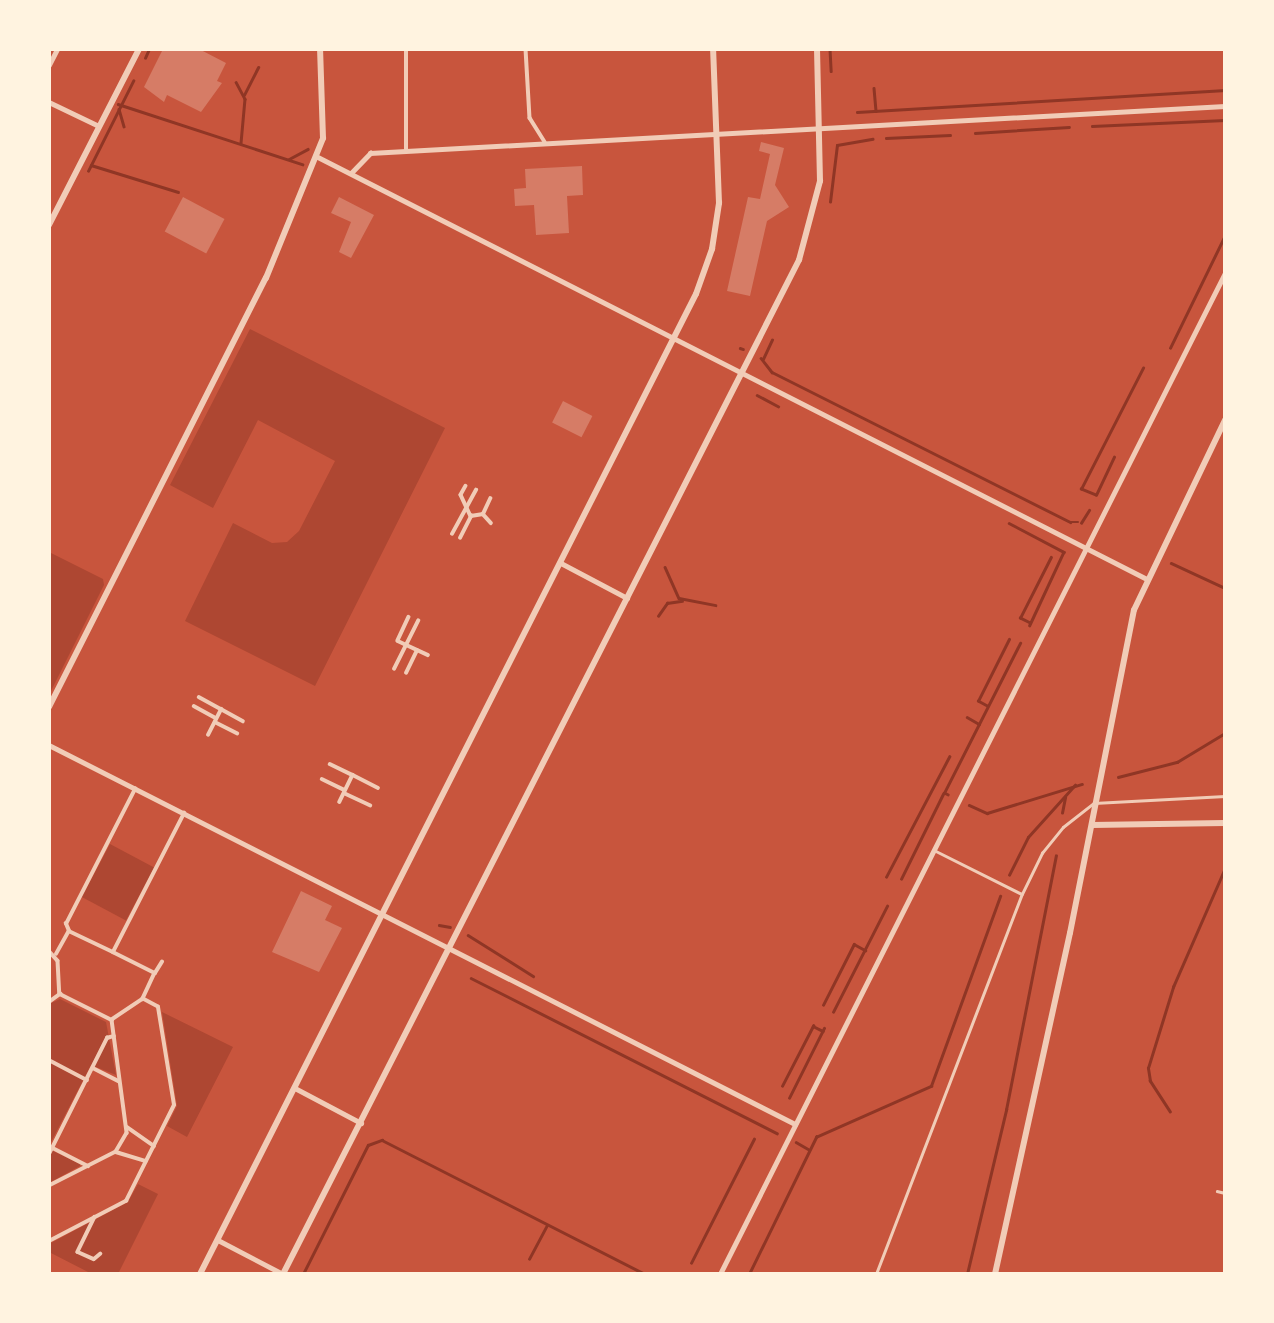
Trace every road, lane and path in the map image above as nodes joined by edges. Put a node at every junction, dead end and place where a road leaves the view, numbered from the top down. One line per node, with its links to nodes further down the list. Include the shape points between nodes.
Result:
1 (57, 49): 8 (street)
2 (139, 49): 11 (street)
3 (320, 49): 16 (street, via 324,129)
4 (406, 49): 15 (street)
5 (526, 49): 14 (street, via 530,118)
6 (713, 49): 13 (street)
7 (817, 49): 12 (street)
8 (49, 65)
9 (49, 102): 11 (street)
10 (1225, 106): 12 (street)
11 (99, 127): 18 (street)
12 (821, 127): 13 (street); 21 (street, via 820,181 806,242)
13 (717, 131): 14 (street); 20 (street, via 720,189 715,231 703,278)
14 (545, 142): 15 (street)
15 (405, 151): 17 (street, via 370,153)
16 (316, 156): 17 (street); 45 (street, via 256,299)
17 (351, 173): 20 (street)
18 (49, 225)
19 (1225, 273): 32 (street)
20 (676, 336): 21 (street); 33 (street)
21 (743, 371): 32 (street); 35 (street)
22 (1225, 420): 34 (street)
23 (466, 486): 26 (street, via 461,495)
24 (476, 490): 26 (street)
25 (491, 499): 27 (street)
26 (467, 508): 28 (street); 30 (street)
27 (482, 514): 28 (street); 29 (street)
28 (471, 516): 31 (street)
29 (491, 523)
30 (452, 534)
31 (460, 538)
32 (1086, 547): 34 (street); 65 (street)
33 (561, 563): 35 (street); 67 (street)
34 (1147, 579): 60 (street, via 1134,610)
35 (627, 598): 69 (street)
36 (409, 617): 38 (street, via 398,641)
37 (418, 621): 38 (street)
38 (406, 645): 39 (street); 41 (street)
39 (417, 650): 40 (street); 42 (street)
40 (428, 655)
41 (394, 669)
42 (406, 673)
43 (199, 697): 46 (street)
44 (194, 706): 47 (street)
45 (49, 707)
46 (222, 709): 47 (street); 48 (street)
47 (216, 720): 49 (street); 50 (street)
48 (243, 721)
49 (237, 733)
50 (208, 735)
51 (49, 745): 56 (street)
52 (330, 764): 53 (street)
53 (353, 775): 55 (street); 57 (street)
54 (322, 779): 57 (street)
55 (378, 788)
56 (135, 789): 62 (street); 68 (street, via 78,898 66,924)
57 (345, 792): 59 (street); 61 (street)
58 (1225, 796): 60 (lane)
59 (340, 802)
60 (1094, 803): 64 (street); 66 (lane, via 1047,846)
61 (370, 805)
62 (184, 813): 67 (street); 71 (street)
63 (1225, 823): 64 (street)
64 (1092, 825): 105 (street)
65 (933, 850): 66 (lane); 86 (street)
66 (1022, 894): 104 (lane)
67 (384, 913): 69 (street); 84 (street)
68 (69, 931): 71 (street); 72 (street)
69 (450, 947): 85 (street); 86 (street)
70 (49, 951): 72 (street)
71 (113, 952): 74 (street)
72 (56, 954): 75 (street)
73 (162, 961): 74 (street)
74 (155, 973): 76 (street)
75 (60, 993): 77 (street); 78 (street)
76 (143, 999): 78 (street); 88 (street, via 158,1007 174,1105)
77 (49, 1002)
78 (112, 1020): 79 (street)
79 (114, 1036): 81 (street, via 107,1038); 83 (street)
80 (49, 1060): 82 (street)
81 (93, 1068): 82 (street); 83 (street)
82 (87, 1080): 89 (street)
83 (120, 1082): 87 (street)
84 (295, 1088): 85 (street); 98 (street)
85 (361, 1123): 102 (street)
86 (795, 1124): 103 (street)
87 (126, 1127): 88 (street); 90 (street)
88 (153, 1146): 92 (street)
89 (51, 1147): 91 (street); 93 (street)
90 (116, 1152): 92 (street); 93 (street)
91 (49, 1154)
92 (146, 1161): 97 (street, via 126,1201)
93 (88, 1166): 94 (street)
94 (49, 1186)
95 (1217, 1191): 96 (lane)
96 (1225, 1193)
97 (96, 1216): 99 (street); 100 (street, via 78,1252 94,1259)
98 (218, 1240): 101 (street); 102 (street)
99 (49, 1241)
100 (100, 1254)
101 (200, 1274)
102 (283, 1274)
103 (720, 1274)
104 (876, 1274)
105 (995, 1274)

